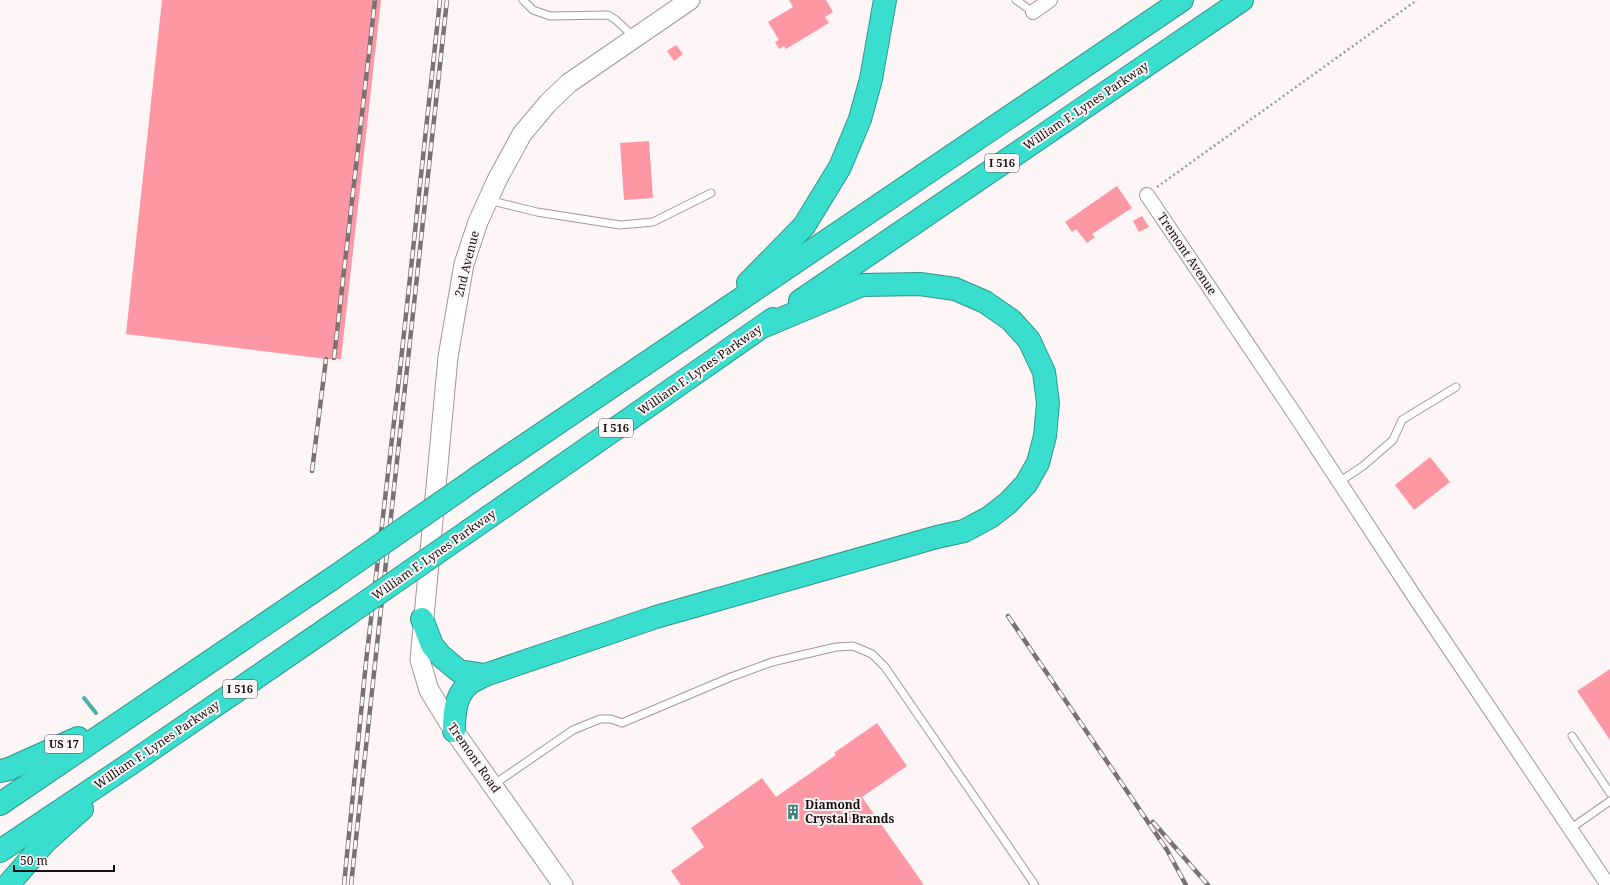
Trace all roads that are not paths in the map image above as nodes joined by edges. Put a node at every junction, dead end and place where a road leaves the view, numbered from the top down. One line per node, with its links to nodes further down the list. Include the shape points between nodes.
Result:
1 (523, 0): 9 (lane, via 533,10 550,16 608,15)
2 (690, 0): 9 (street, 2nd Avenue)
3 (885, 0): 13 (highway, via 869,86 860,119 840,168 804,226)
4 (1016, 0): 8 (lane)
5 (1050, 0): 8 (street)
6 (1182, 0): 13 (highway, I 516)
7 (1242, 0): 14 (highway, William F. Lynes Parkway / I 516)
8 (1033, 12)
9 (635, 38): 12 (street, 2nd Avenue, via 569,83 548,103 522,134)
10 (711, 193): 12 (lane, via 653,222 620,225 537,212)
11 (1147, 195): 16 (street, Tremont Avenue)
12 (488, 200): 17 (street, 2nd Avenue, via 464,264 448,357)
13 (723, 311): 19 (highway, I 516, bridge)
14 (762, 327): 18 (highway, via 862,285 920,284 955,289 986,302 1011,320 1028,340 1044,372 1048,403 1045,436 1038,463 1026,484 1008,503 990,518 964,531 656,617); 22 (highway, William F. Lynes Parkway / I 516, bridge)
15 (1456, 387): 16 (lane, via 1402,420 1393,440)
16 (1340, 482): 28 (street, Tremont Avenue)
17 (422, 619): 18 (highway, via 432,645 441,656 459,671); 20 (street, Tremont Road, via 420,660 430,690)
18 (485, 675): 20 (highway, via 467,685 459,698 454,711)
19 (128, 715): 23 (highway, US 17); 27 (highway, I 516)
20 (454, 731): 24 (street, Tremont Road)
21 (1572, 736): 25 (lane)
22 (133, 762): 29 (highway, William F. Lynes Parkway / I 516); 30 (highway, via 46,841)
23 (0, 771)
24 (493, 785): 31 (street, Tremont Road); 32 (lane, via 573,730 590,722 611,719 622,724 772,662 836,647 853,646 872,654 885,667)
25 (1610, 793)
26 (1610, 801): 28 (lane)
27 (0, 804)
28 (1570, 829): 33 (street, Tremont Avenue)
29 (0, 851)
30 (8, 885)
31 (563, 885)
32 (1034, 885)
33 (1608, 885)

